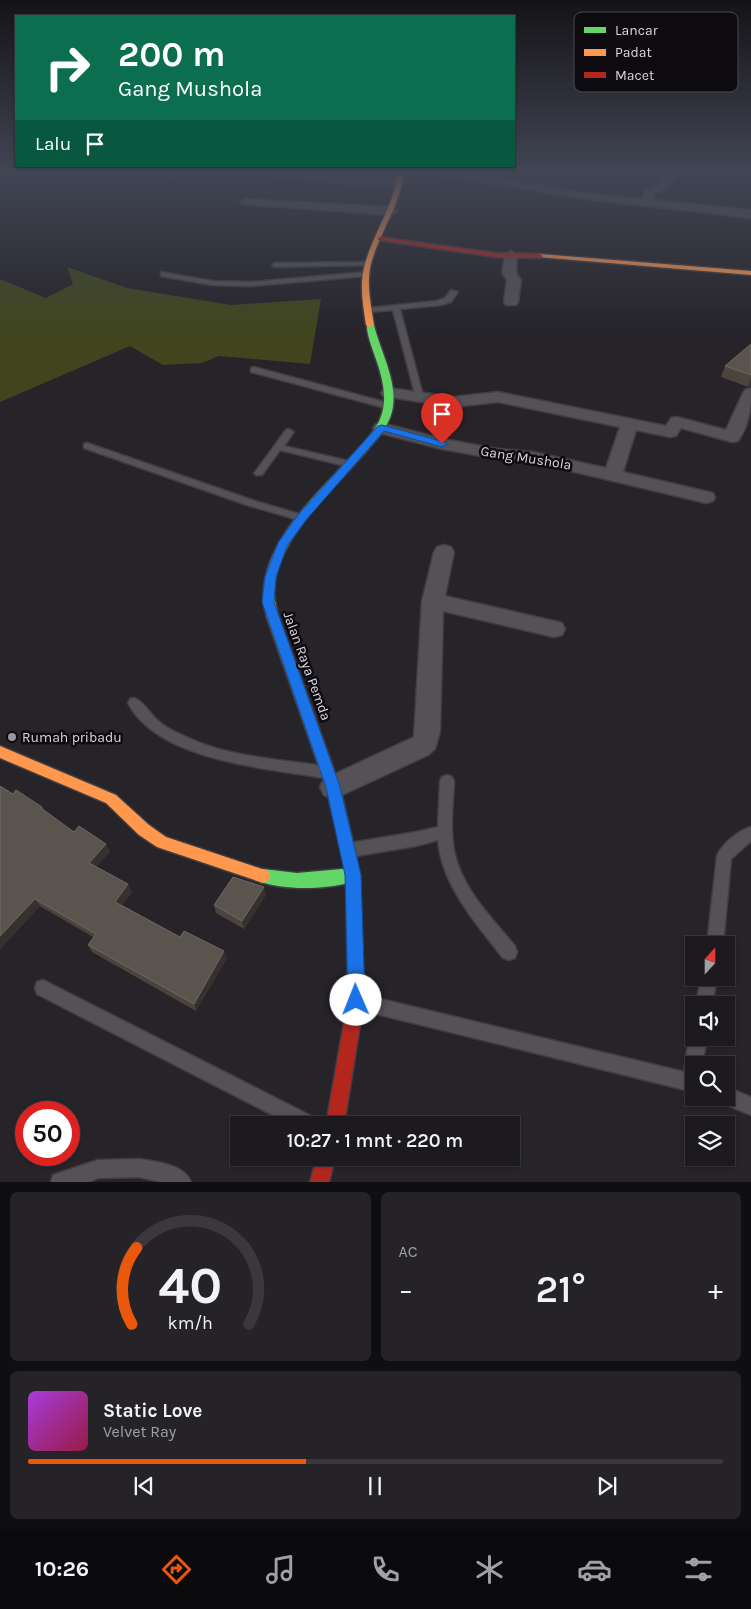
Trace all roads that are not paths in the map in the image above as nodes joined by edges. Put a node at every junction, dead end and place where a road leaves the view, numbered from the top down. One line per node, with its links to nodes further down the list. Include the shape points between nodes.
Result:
1 (385, 225): 2 (main road)
2 (380, 239): 3 (main road, via 495,256); 5 (main road)
3 (512, 255): 6 (main road); 9 (street, via 509,273 514,280)
4 (275, 265): 5 (lane)
5 (367, 269): 7 (lane, via 288,282 250,284 212,283); 11 (main road, via 365,292)
6 (751, 273)
7 (164, 274)
8 (454, 292): 10 (lane, via 448,300 438,303)
9 (511, 302)
10 (396, 307): 11 (lane); 13 (lane)
11 (368, 310): 15 (main road)
12 (254, 370): 15 (lane)
13 (418, 392): 15 (street)
14 (751, 393): 16 (street, via 732,437 677,422 670,432)
15 (388, 396): 16 (street, via 453,402 498,397); 17 (main road, Jalan Raya Pemda)
16 (630, 424): 23 (street)
17 (382, 428): 21 (main road, Jalan Raya Pemda); 23 (street, Gang Mushola, via 442,444 533,457)
18 (289, 432): 20 (lane)
19 (87, 446): 25 (lane)
20 (278, 447): 21 (lane); 22 (lane)
21 (350, 464): 25 (main road, Jalan Raya Pemda)
22 (259, 473)
23 (613, 474): 24 (street, Gang Mushola)
24 (706, 497)
25 (302, 518): 31 (main road, Jalan Raya Pemda, via 282,545 270,577 268,602)
26 (444, 552): 27 (street)
27 (433, 601): 28 (street); 31 (street, via 426,742 419,748)
28 (554, 629)
29 (134, 702): 31 (lane, via 161,730 197,746)
30 (0, 752): 36 (main road, via 111,799 158,840 188,852 296,882)
31 (331, 780): 35 (main road, Jalan Raya Pemda)
32 (447, 782): 33 (lane)
33 (446, 830): 35 (lane, via 416,839); 38 (lane, via 448,852 462,892)
34 (751, 834): 37 (lane, via 747,834 724,856)
35 (347, 850): 36 (main road, Jalan Raya Pemda)
36 (353, 875): 40 (main road, Jalan Raya Pemda)
37 (715, 936)
38 (509, 952)
39 (43, 988): 44 (lane)
40 (356, 1000): 41 (lane); 45 (main road, Jalan Raya Pemda)
41 (685, 1080)
42 (735, 1100): 43 (lane)
43 (751, 1106)
44 (293, 1116)
45 (337, 1116)
46 (324, 1166): 49 (main road)
47 (60, 1182): 48 (lane, via 98,1169 139,1168 166,1172)
48 (182, 1182)
49 (319, 1182)

